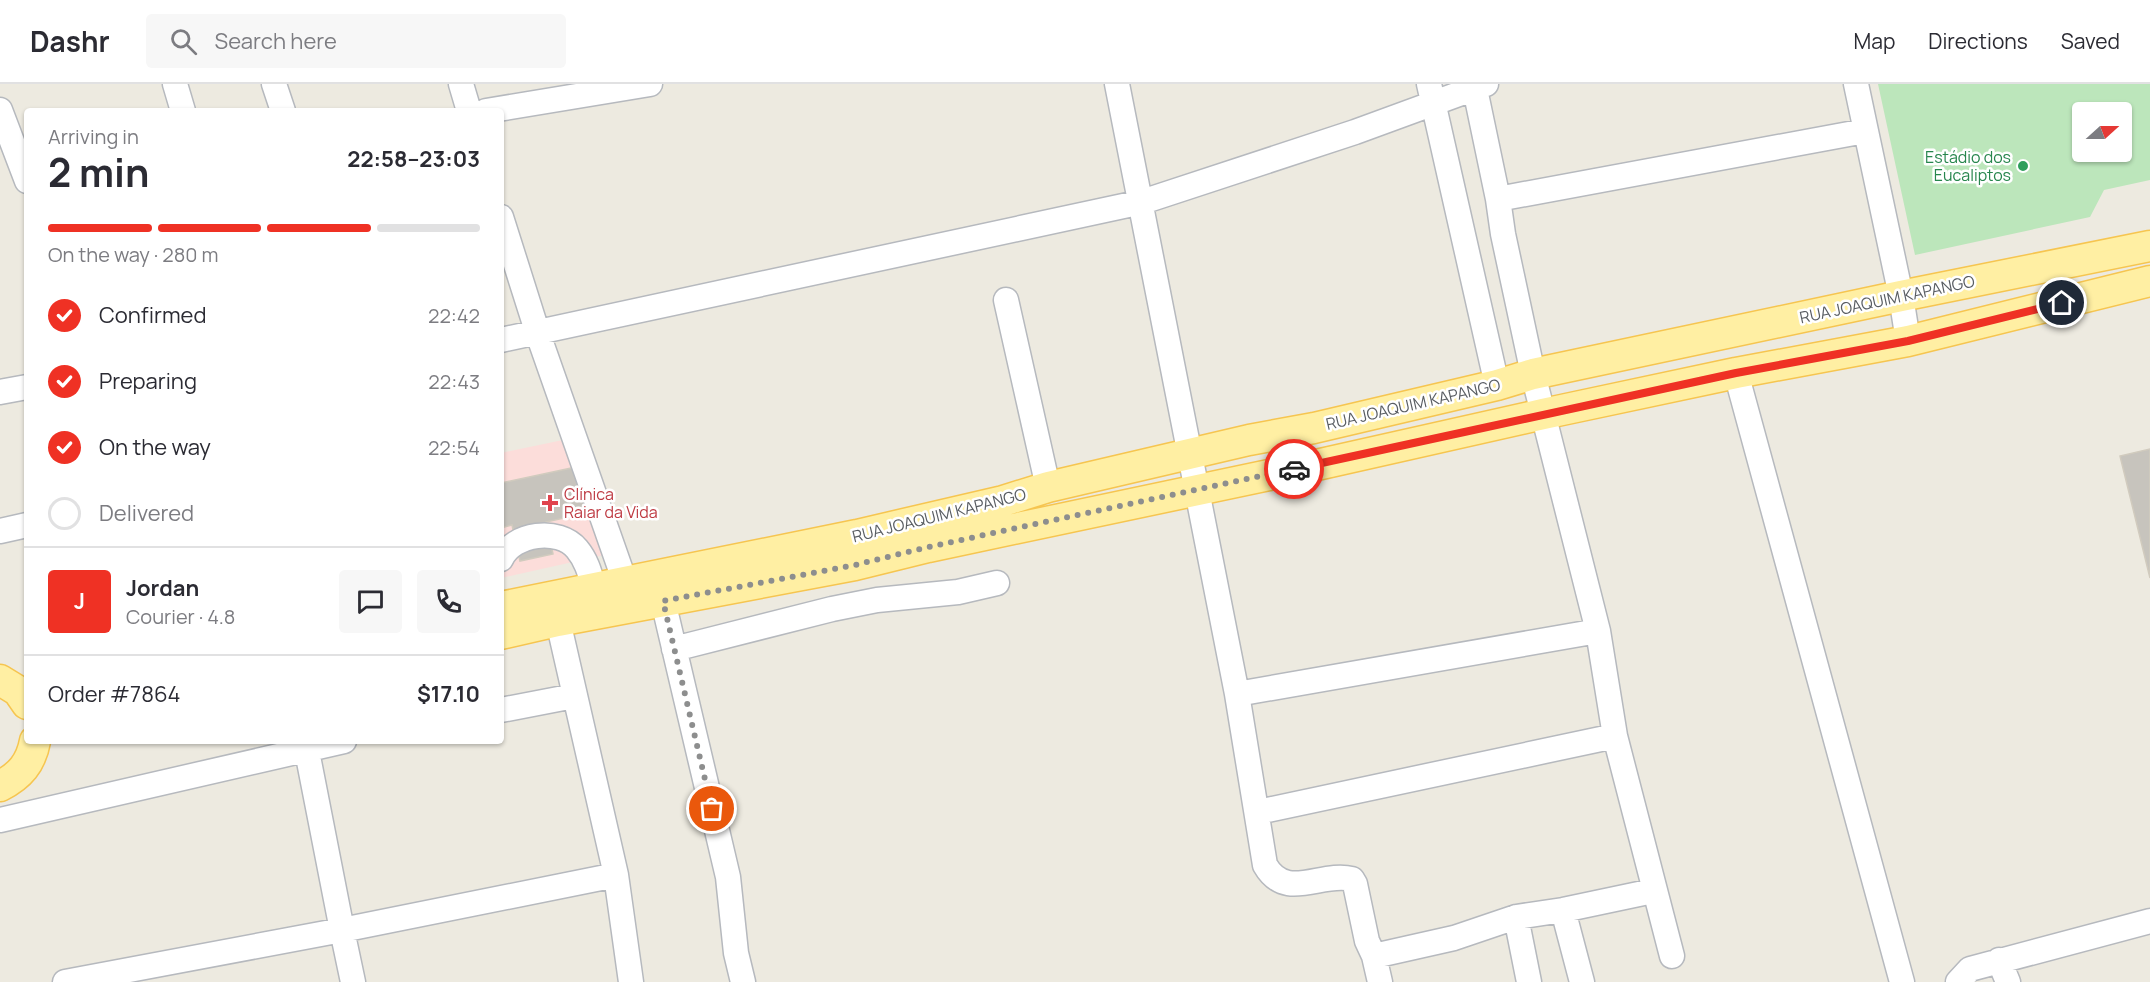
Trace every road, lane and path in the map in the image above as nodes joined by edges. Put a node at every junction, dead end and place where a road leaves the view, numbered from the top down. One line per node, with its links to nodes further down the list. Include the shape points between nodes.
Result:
1 (175, 84): 9 (street)
2 (274, 84): 10 (street)
3 (461, 84): 11 (street)
4 (650, 84): 12 (street)
5 (1117, 84): 17 (street)
6 (1856, 84): 14 (street)
7 (1480, 86): 8 (street); 16 (street)
8 (1432, 94): 17 (street); 29 (street)
9 (182, 108)
10 (282, 108)
11 (468, 108)
12 (504, 108)
13 (0, 110): 15 (street)
14 (1865, 131): 16 (street); 22 (street)
15 (24, 173)
16 (1498, 199): 28 (street)
17 (1142, 202): 24 (street); 33 (street)
18 (504, 236): 20 (street)
19 (2150, 246): 22 (main road, RUA JOAQUIM KAPANGO)
20 (510, 275): 24 (street)
21 (2150, 281): 26 (main road, RUA JOAQUIM KAPANGO)
22 (1901, 296): 26 (street); 28 (main road, RUA JOAQUIM KAPANGO)
23 (1006, 300): 34 (street)
24 (538, 334): 25 (street); 39 (street)
25 (504, 340)
26 (1908, 341): 27 (main road, RUA JOAQUIM KAPANGO)
27 (1736, 373): 32 (main road, RUA JOAQUIM KAPANGO); 73 (street)
28 (1533, 374): 29 (main road, RUA JOAQUIM KAPANGO); 32 (street)
29 (1497, 385): 33 (main road, RUA JOAQUIM KAPANGO)
30 (24, 388): 31 (street)
31 (0, 392)
32 (1543, 414): 35 (main road, RUA JOAQUIM KAPANGO); 45 (street)
33 (1190, 455): 34 (main road, RUA JOAQUIM KAPANGO); 35 (street)
34 (1048, 487): 39 (main road, RUA JOAQUIM KAPANGO, via 857,535)
35 (1198, 489): 42 (main road, RUA JOAQUIM KAPANGO, via 855,565); 48 (street)
36 (24, 526): 37 (street)
37 (0, 531)
38 (504, 554): 41 (street, via 521,541 557,537 577,549 588,566)
39 (625, 582): 41 (main road, RUA JOAQUIM KAPANGO)
40 (997, 583): 47 (street, via 877,600)
41 (594, 588): 43 (main road, RUA JOAQUIM KAPANGO)
42 (663, 601): 44 (main road, RUA JOAQUIM KAPANGO); 47 (street)
43 (504, 606)
44 (558, 621): 46 (main road, RUA JOAQUIM KAPANGO); 49 (street)
45 (1598, 631): 48 (street); 51 (street)
46 (504, 633)
47 (674, 650): 69 (street, via 728,877)
48 (1237, 694): 55 (street)
49 (574, 696): 50 (street); 57 (street)
50 (504, 709)
51 (1615, 736): 55 (street); 58 (street)
52 (306, 745): 56 (street); 62 (street)
53 (40, 746): 54 (main road, via 24,769)
54 (0, 786)
55 (1258, 812): 63 (street, via 1265,865 1278,880 1303,884 1341,877 1352,879)
56 (0, 819)
57 (616, 874): 62 (street); 68 (street)
58 (1653, 891): 59 (street); 64 (street)
59 (1563, 910): 60 (street); 72 (street)
60 (1516, 917): 63 (street, via 1454,938); 71 (street)
61 (2150, 921): 65 (street)
62 (342, 930): 66 (street); 67 (street)
63 (1374, 956): 70 (street)
64 (1671, 956)
65 (1999, 960): 74 (street, via 1970,969); 75 (street)
66 (65, 982)
67 (353, 982)
68 (632, 982)
69 (743, 982)
70 (1380, 982)
71 (1529, 982)
72 (1582, 982)
73 (1902, 982)
74 (1958, 982)
75 (2008, 982)

